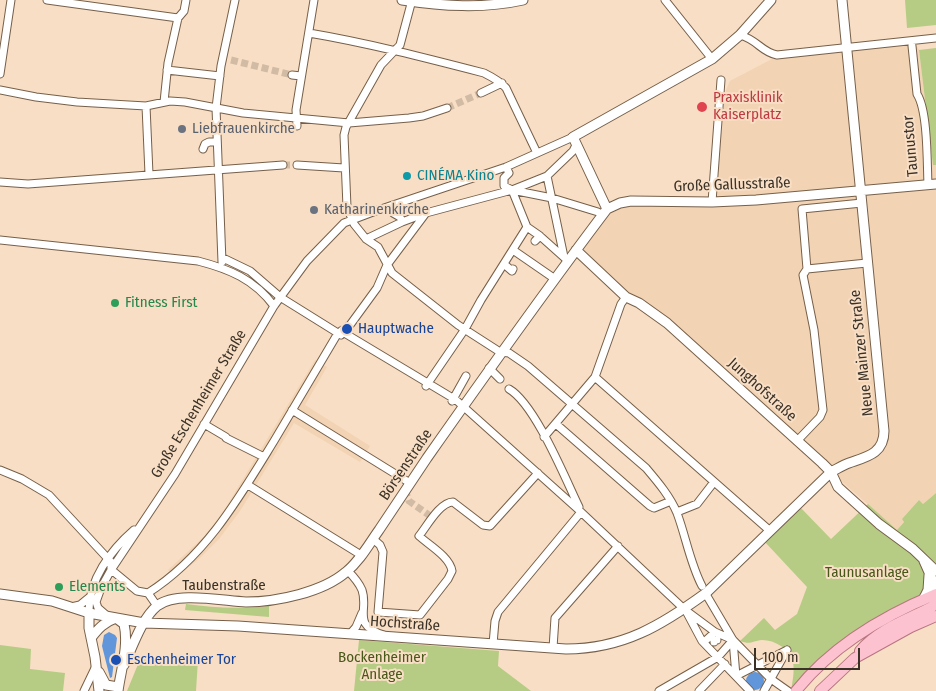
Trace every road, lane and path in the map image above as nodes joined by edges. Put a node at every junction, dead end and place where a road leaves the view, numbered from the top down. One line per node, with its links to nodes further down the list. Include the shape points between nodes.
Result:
1 (11, 0): 24 (street)
2 (47, 0): 13 (street)
3 (186, 0): 13 (street)
4 (235, 0): 20 (street)
5 (314, 0): 14 (street)
6 (409, 0): 12 (main road); 19 (street, via 400,46)
7 (494, 0): 12 (main road)
8 (523, 0): 12 (main road)
9 (665, 0): 21 (street)
10 (770, 0): 15 (main road)
11 (842, 0): 18 (main road, Neue Mainzer Straße)
12 (476, 6)
13 (180, 17): 23 (street)
14 (309, 33): 19 (street); 27 (street)
15 (740, 35): 18 (street, via 752,39 766,52 777,54); 21 (main road)
16 (936, 38): 18 (street)
17 (912, 46): 51 (street, Taunustor)
18 (847, 47): 53 (main road, Neue Mainzer Straße)
19 (396, 51): 29 (street, via 484,74); 37 (street, via 381,65)
20 (222, 59): 22 (street); 26 (street)
21 (712, 59): 39 (main road)
22 (231, 60)
23 (168, 69): 26 (street); 32 (street)
24 (0, 74)
25 (292, 75): 27 (street)
26 (220, 76): 34 (street)
27 (301, 76): 36 (street, via 296,110)
28 (721, 80): 55 (street)
29 (502, 83): 31 (street); 42 (street)
30 (0, 90): 33 (street, via 78,102)
31 (480, 93)
32 (164, 102): 33 (street); 34 (street)
33 (146, 106): 48 (street)
34 (216, 108): 36 (street); 40 (street)
35 (447, 108): 37 (street, via 416,117)
36 (298, 118): 37 (street); 38 (street)
37 (349, 122): 46 (street, via 344,135)
38 (297, 126)
39 (574, 141): 42 (street); 49 (street, via 573,151); 57 (main road)
40 (217, 142): 41 (street, via 209,142); 47 (street)
41 (203, 149)
42 (538, 153): 45 (street)
43 (282, 165): 47 (street)
44 (297, 165): 46 (street)
45 (506, 167): 52 (street, via 509,173 504,178 504,186); 60 (street)
46 (344, 168): 60 (street, via 347,206)
47 (218, 169): 48 (street); 68 (street)
48 (149, 174): 50 (street, via 28,184)
49 (548, 176): 52 (street); 54 (street)
50 (0, 182)
51 (932, 184): 53 (main road, Taunustor)
52 (512, 190): 54 (street); 59 (street); 62 (street)
53 (860, 190): 55 (main road, Große Gallusstraße); 56 (main road, Neue Mainzer Straße)
54 (552, 198): 57 (street); 70 (street)
55 (712, 202): 57 (main road, Große Gallusstraße, via 631,201)
56 (862, 203): 71 (main road, Neue Mainzer Straße); 76 (street, via 802,209)
57 (603, 211): 67 (main road, Börsenstraße)
58 (393, 213): 61 (street)
59 (426, 213): 61 (street); 73 (street)
60 (352, 218): 63 (street); 78 (street, Große Eschenheimer Straße, via 307,261)
61 (402, 222): 63 (street)
62 (525, 230): 66 (street); 70 (street)
63 (366, 239): 73 (street, via 378,247)
64 (0, 240): 65 (street)
65 (98, 250): 69 (street); 74 (street, via 198,261)
66 (513, 250): 72 (street); 77 (street)
67 (576, 250): 70 (main road, Börsenstraße); 79 (main road, Junghofstraße)
68 (223, 258): 74 (street); 78 (street, via 250,271)
69 (97, 259)
70 (566, 259): 77 (main road, Börsenstraße)
71 (867, 263): 76 (street); 100 (main road, Neue Mainzer Straße, via 884,436 875,453)
72 (504, 264): 75 (street); 80 (street)
73 (387, 265): 83 (street, via 392,273); 84 (street, via 377,288 350,325)
74 (220, 267): 82 (street, via 264,292)
75 (513, 269)
76 (807, 269): 97 (street, via 803,275 823,412)
77 (555, 279): 85 (main road, Börsenstraße)
78 (280, 297): 82 (street, Große Eschenheimer Straße); 84 (street)
79 (626, 297): 87 (street); 97 (main road, Junghofstraße, via 667,323)
80 (481, 300): 81 (street); 83 (street)
81 (488, 303)
82 (274, 306): 94 (street, Große Eschenheimer Straße)
83 (461, 327): 85 (street); 88 (street)
84 (340, 332): 88 (street); 93 (street)
85 (500, 352): 91 (street, via 509,353 528,366); 92 (main road, Börsenstraße, via 493,375)
86 (466, 376): 90 (street)
87 (594, 377): 91 (street); 102 (street)
88 (427, 385): 90 (street)
89 (509, 389): 96 (street, via 517,393)
90 (453, 400): 92 (street)
91 (572, 405): 95 (street); 105 (street, via 646,468)
92 (462, 408): 101 (street); 103 (main road, Börsenstraße)
93 (292, 410): 98 (street); 103 (street)
94 (204, 424): 98 (street); 108 (street, Große Eschenheimer Straße, via 175,474)
95 (556, 424): 96 (street); 105 (street, via 650,506 654,508)
96 (544, 437): 106 (street)
97 (797, 441): 100 (main road, Junghofstraße)
98 (264, 457): 104 (street)
99 (0, 470): 113 (street, via 49,495)
100 (831, 472): 109 (main road, Neue Mainzer Straße); 116 (main road, Junghofstraße, via 838,487 878,524 922,557)
101 (538, 473): 106 (street); 110 (street, via 490,526 483,525 457,504 443,505 419,536 445,558 452,571 420,615 378,612 383,552)
102 (714, 482): 107 (street, via 697,504); 109 (street)
103 (410, 483): 110 (main road, Börsenstraße)
104 (248, 484): 112 (street); 119 (street, via 197,554)
105 (671, 501): 107 (street)
106 (581, 512): 111 (street); 140 (street, via 496,615)
107 (676, 512): 117 (street, via 694,572)
108 (140, 524): 113 (street, Große Eschenheimer Straße); 114 (street, Große Eschenheimer Straße)
109 (769, 530): 128 (main road, Neue Mainzer Straße, via 706,593)
110 (373, 539): 112 (main road, Börsenstraße)
111 (618, 546): 128 (street); 141 (street, via 555,618)
112 (361, 556): 115 (main road, Taubenstraße)
113 (108, 559): 114 (street); 122 (street, Große Eschenheimer Straße, via 95,580)
114 (113, 571): 119 (street, via 137,591); 132 (street, Große Eschenheimer Straße, via 100,588 96,602 98,608)
115 (348, 571): 126 (main road, Taubenstraße, via 321,586 275,600 247,602 185,598); 130 (street, via 362,590)
116 (932, 573): 118 (main road, Junghofstraße); 124 (main road)
117 (702, 586)
118 (936, 588)
119 (148, 593): 126 (street)
120 (0, 594): 127 (main road, Hochstraße, via 48,600)
121 (936, 594): 124 (main road)
122 (91, 596): 127 (street, via 80,605); 129 (street, Große Eschenheimer Straße)
123 (707, 596): 138 (street)
124 (923, 600): 158 (main road, via 869,627 812,673)
125 (936, 603): 143 (main road, via 864,646)
126 (157, 606): 133 (main road)
127 (71, 607): 129 (main road, Hochstraße)
128 (684, 609): 137 (street); 139 (street); 141 (main road, Hochstraße, via 644,633 616,643 588,648)
129 (89, 613): 132 (main road, Hochstraße); 136 (main road, Große Eschenheimer Straße)
130 (362, 613): 134 (street); 135 (street, via 370,628)
131 (936, 616): 143 (main road)
132 (112, 618): 133 (main road, Hochstraße); 136 (main road); 146 (main road, via 124,624)
133 (144, 623): 134 (main road, Hochstraße); 146 (main road)
134 (350, 634): 135 (main road, Hochstraße)
135 (388, 636): 140 (main road, Hochstraße)
136 (91, 638): 145 (main road)
137 (714, 638): 138 (street); 139 (street)
138 (733, 640): 142 (street); 147 (street); 148 (street)
139 (704, 642): 142 (street)
140 (493, 644): 141 (main road, Hochstraße)
141 (553, 648)
142 (718, 656): 144 (street); 153 (street)
143 (854, 658): 159 (main road)
144 (725, 664): 148 (street); 154 (street)
145 (96, 665): 150 (main road, via 105,683); 151 (street); 152 (main road)
146 (124, 665): 150 (main road)
147 (758, 665): 148 (street); 149 (street); 149 (street, via 787,650)
148 (736, 676): 155 (street)
149 (771, 679): 156 (street); 157 (street)
150 (118, 689)
151 (84, 691)
152 (99, 691)
153 (659, 691)
154 (700, 691)
155 (750, 691)
156 (764, 691)
157 (788, 691)
158 (796, 691)
159 (820, 691)

